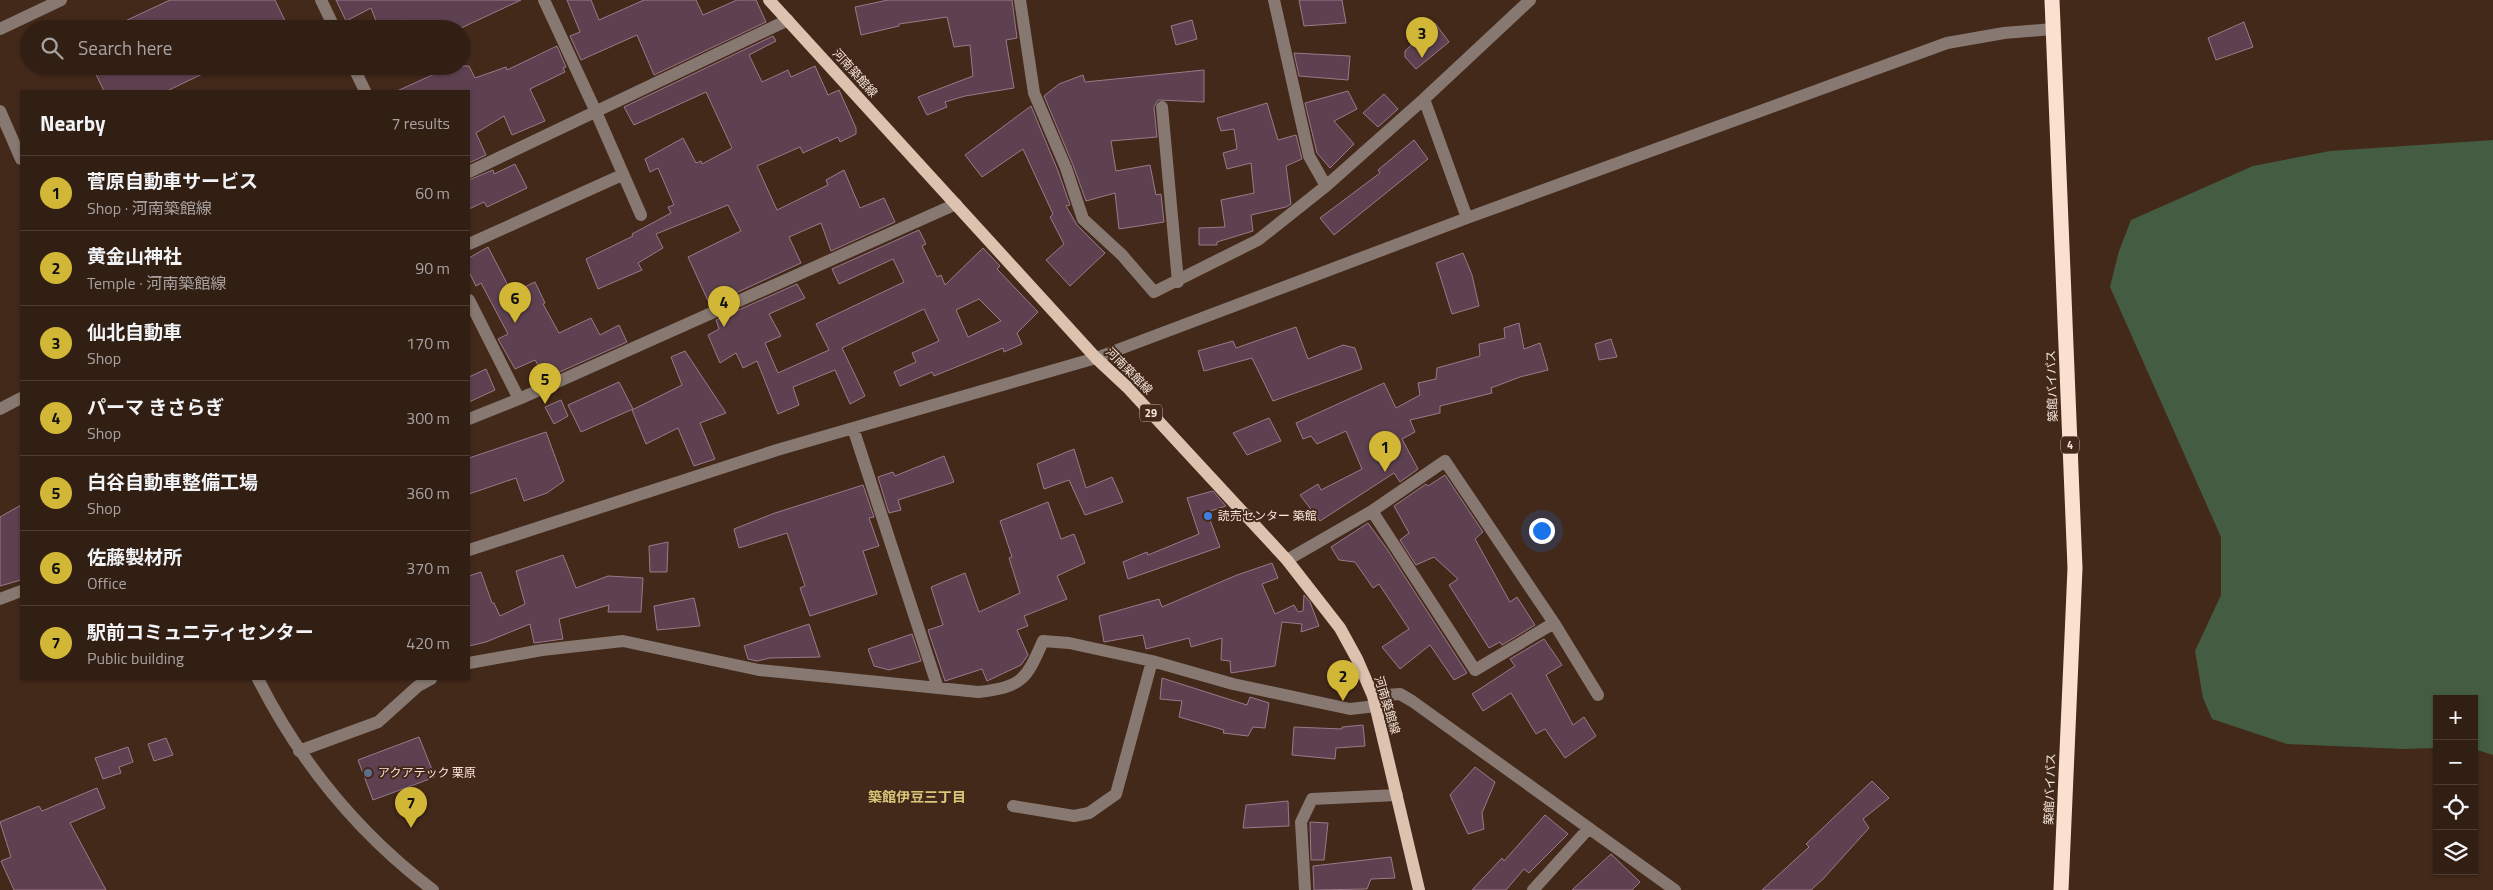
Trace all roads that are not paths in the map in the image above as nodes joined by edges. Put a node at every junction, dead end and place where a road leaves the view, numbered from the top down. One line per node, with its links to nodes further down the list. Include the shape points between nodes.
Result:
1 (61, 0): 12 (street)
2 (321, 0): 9 (street)
3 (544, 0): 18 (street)
4 (769, 0): 10 (main road, 河南築館線 / 29)
5 (1020, 0): 27 (street, via 1034,93 1066,168 1083,219 1122,255 1154,292)
6 (1274, 0): 22 (street, via 1309,156)
7 (1530, 0): 15 (street)
8 (2052, 0): 11 (highway, 築館バイパス / 4)
9 (331, 20)
10 (788, 20): 18 (street); 23 (main road, 河南築館線 / 29)
11 (2053, 28): 25 (street, via 1947,43); 57 (highway, 築館バイパス / 4, via 2075,568)
12 (0, 29)
13 (357, 75): 14 (street)
14 (365, 90)
15 (1424, 99): 22 (street); 25 (street)
16 (1162, 107): 27 (street)
17 (0, 111): 19 (street)
18 (596, 112): 20 (street); 21 (street)
19 (20, 157)
20 (470, 172)
21 (622, 175): 24 (street); 26 (street)
22 (1326, 186): 27 (street, via 1258,240)
23 (956, 204): 29 (main road, 河南築館線 / 29); 31 (street)
24 (641, 215)
25 (1467, 218): 29 (street)
26 (470, 244)
27 (1178, 282)
28 (470, 302): 31 (street)
29 (1096, 358): 34 (street); 37 (main road, 河南築館線 / 29, via 1127,387)
30 (20, 399): 32 (street)
31 (519, 399): 33 (street)
32 (0, 409)
33 (470, 419)
34 (853, 428): 36 (street); 45 (street)
35 (1372, 511): 37 (street); 40 (street, via 1475,670); 40 (street, via 1445,460)
36 (470, 550)
37 (1287, 560): 47 (main road, 河南築館線 / 29, via 1340,628)
38 (20, 592): 39 (street)
39 (0, 599)
40 (1554, 623): 46 (street)
41 (1152, 661): 45 (street, via 1069,643 1043,641 1030,672 1006,689 978,692); 47 (street, via 1233,684 1350,709); 50 (street, via 1116,794 1089,813 1074,816)
42 (470, 662): 45 (street, via 623,641 760,670)
43 (259, 680): 48 (street)
44 (429, 680): 48 (street, via 378,722)
45 (938, 688)
46 (1598, 695)
47 (1375, 701): 49 (main road, 河南築館線 / 29); 51 (street, via 1400,694 1412,700)
48 (299, 751): 52 (street, via 342,805 396,862)
49 (1397, 795): 53 (street, via 1312,799 1301,822); 54 (main road, 河南築館線 / 29)
50 (1013, 806)
51 (1589, 828): 55 (street); 56 (street)
52 (433, 890)
53 (1305, 890)
54 (1419, 890)
55 (1533, 890)
56 (1675, 890)
57 (2061, 890)

